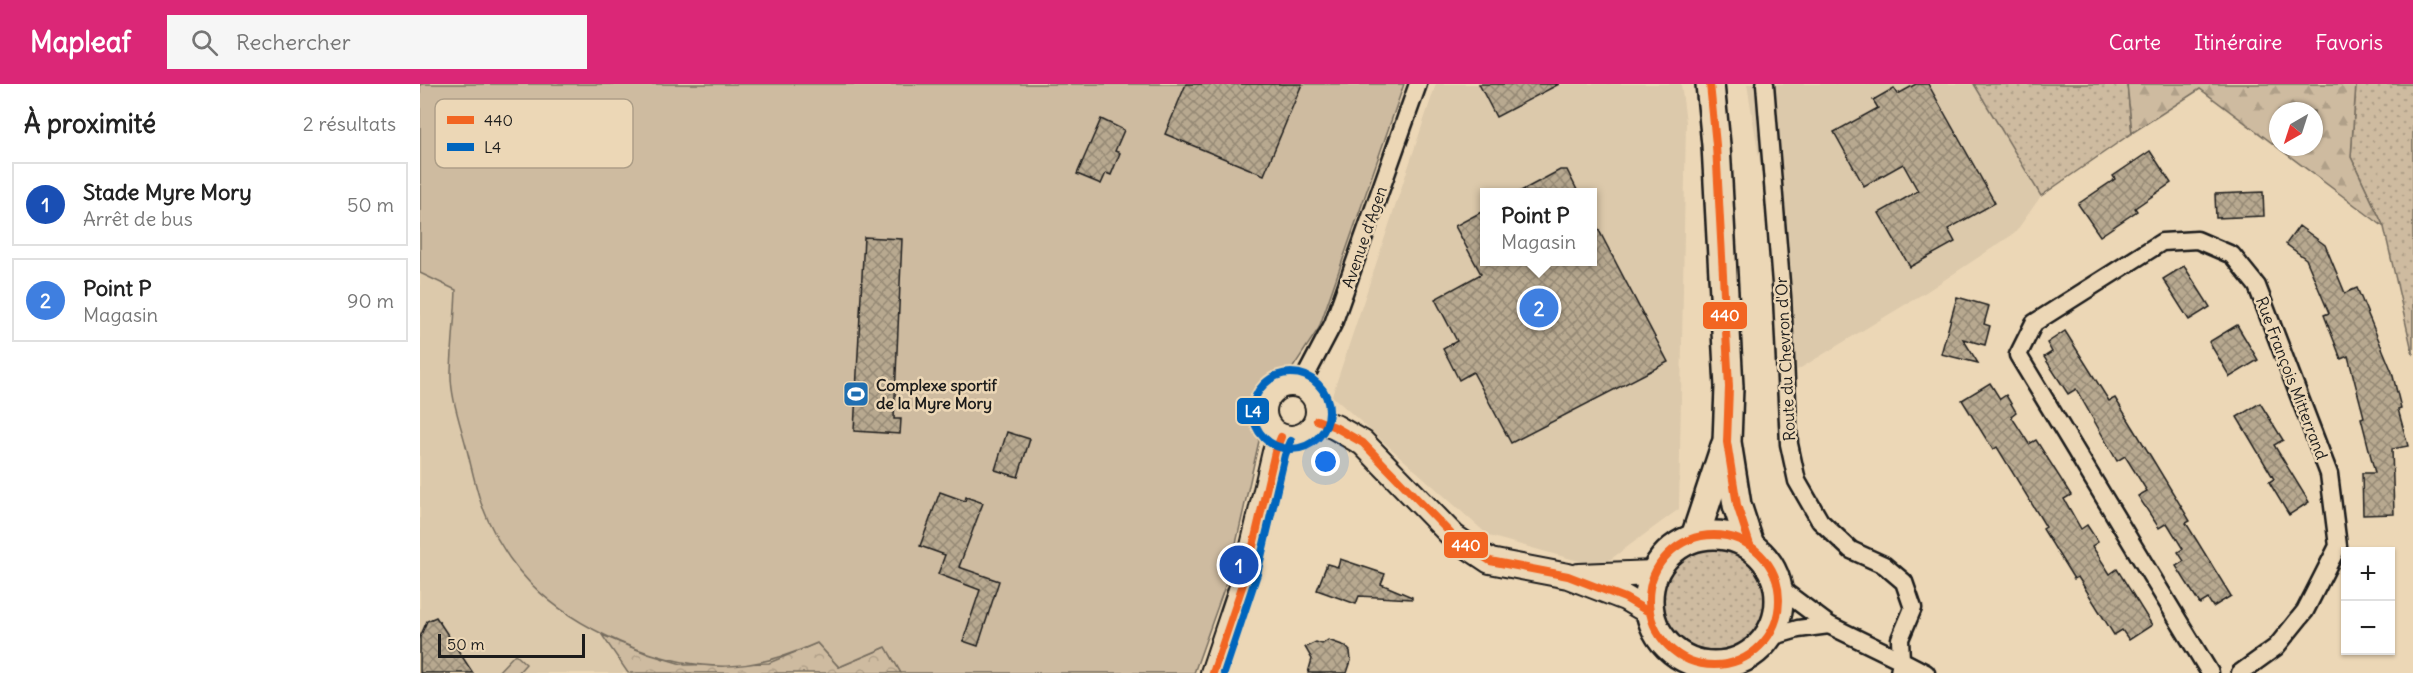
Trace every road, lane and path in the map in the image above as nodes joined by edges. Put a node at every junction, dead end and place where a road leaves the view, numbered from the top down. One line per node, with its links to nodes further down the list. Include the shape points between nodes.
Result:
1 (1418, 84): 4 (street, Avenue d'Agen, via 1336,315)
2 (1710, 84): 7 (main road, via 1729,387)
3 (1765, 84): 17 (street, Route du Chevron d'Or, via 1789,444 1797,481 1820,520 1851,550 1884,565 1904,582 1912,608 1900,639)
4 (1301, 386): 5 (main road, via 1314,396); 6 (main road, via 1285,384 1266,399 1263,408 1267,425)
5 (1317, 420): 6 (main road, via 1313,428 1298,438); 11 (main road, via 1363,443 1454,537 1490,561)
6 (1281, 437): 19 (main road, via 1247,572)
7 (1727, 442): 8 (main road); 9 (main road, via 1737,505)
8 (1695, 537): 9 (main road, via 1732,537); 10 (main road, via 1664,557)
9 (1750, 545): 12 (main road, via 1772,570)
10 (1654, 573): 11 (main road); 13 (main road, via 1648,592)
11 (1568, 576): 13 (main road, via 1625,598)
12 (1777, 586): 14 (street); 15 (main road, via 1777,613)
13 (1649, 612): 16 (main road, via 1654,628)
14 (1828, 625): 15 (street); 17 (street)
15 (1767, 638): 18 (main road)
16 (1678, 663): 18 (main road)
17 (1900, 667): 20 (street)
18 (1728, 668)
19 (1213, 673)
20 (1926, 673)
21 (2210, 673): 22 (street, Rue François Mitterrand, via 2018,355 2034,323 2162,242 2197,240 2232,255 2257,286 2330,474 2338,546 2305,611 2276,647)
22 (2241, 673)

